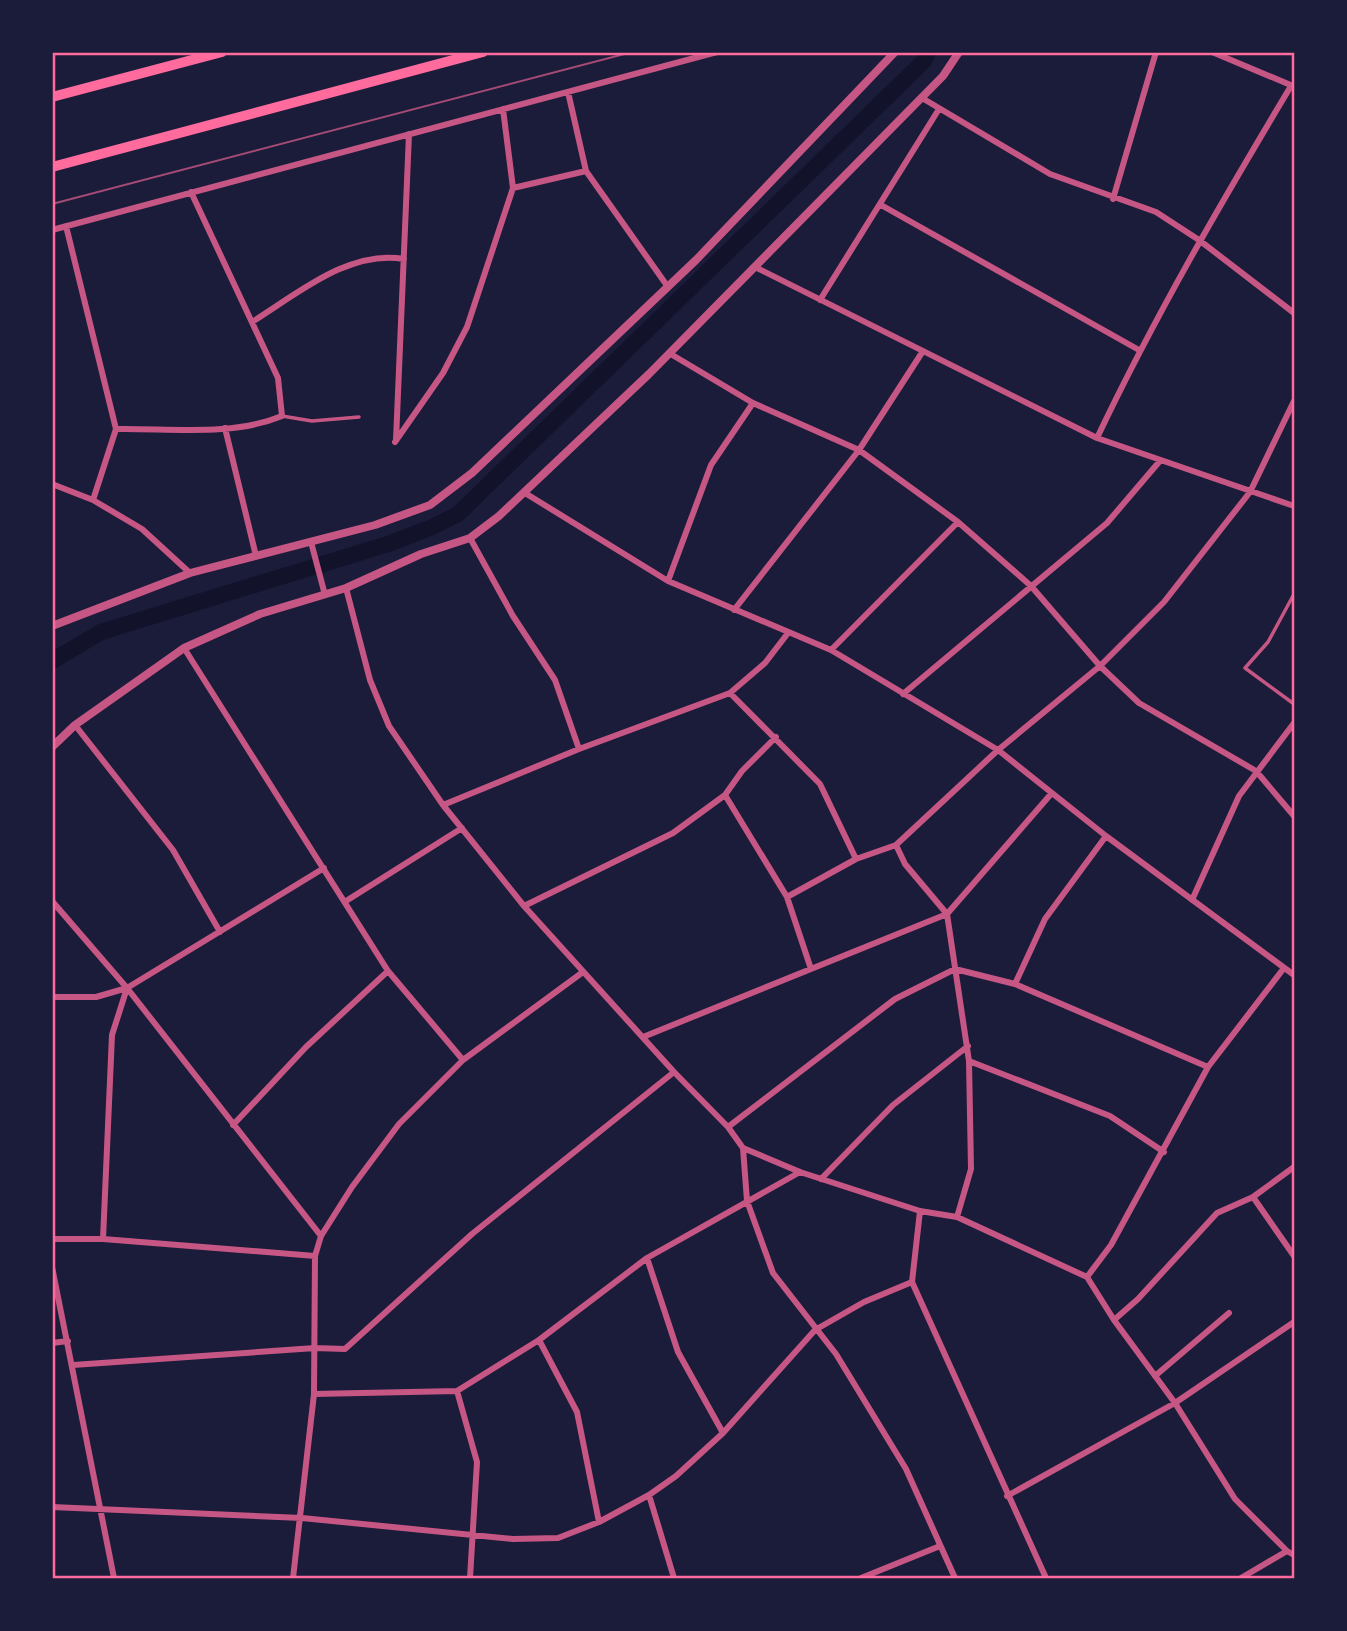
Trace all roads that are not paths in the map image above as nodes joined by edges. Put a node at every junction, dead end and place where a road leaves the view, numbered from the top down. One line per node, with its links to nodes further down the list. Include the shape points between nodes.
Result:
1 (222, 52): 10 (highway)
2 (483, 52): 15 (highway)
3 (717, 52): 9 (street)
4 (895, 52): 26 (street)
5 (959, 52): 11 (street)
6 (1156, 52): 19 (street)
7 (1212, 52): 8 (street)
8 (1293, 86): 23 (street)
9 (568, 92): 12 (street); 16 (street)
10 (52, 97)
11 (922, 98): 13 (street); 25 (street)
12 (503, 109): 14 (street); 17 (street)
13 (939, 109): 19 (street, via 1050,174); 20 (street)
14 (409, 134): 18 (street); 24 (street)
15 (52, 167)
16 (586, 171): 17 (street); 26 (street)
17 (513, 188): 24 (street, via 467,327 443,373 396,442)
18 (191, 192): 21 (street); 29 (street)
19 (1113, 199): 23 (street, via 1156,212)
20 (881, 205): 27 (street); 30 (street)
21 (66, 226): 22 (street); 38 (street)
22 (52, 230)
23 (1199, 240): 28 (street); 30 (street)
24 (404, 259): 29 (street, via 371,258 345,268)
25 (755, 267): 27 (street); 32 (street)
26 (668, 287): 49 (street, via 472,473 429,505)
27 (820, 300): 31 (street)
28 (1294, 313)
29 (252, 322): 35 (street, via 278,378)
30 (1139, 350): 39 (street)
31 (923, 351): 39 (street); 40 (street)
32 (669, 353): 34 (street); 44 (street)
33 (1294, 401): 43 (street)
34 (753, 403): 40 (street); 52 (street, via 711,465)
35 (282, 416): 36 (lane, via 312,421); 37 (street, via 259,426)
36 (359, 417)
37 (225, 428): 38 (street); 50 (street)
38 (116, 429): 45 (street)
39 (1097, 438): 41 (street)
40 (859, 450): 47 (street); 57 (street)
41 (1159, 462): 43 (street); 53 (street, via 1107,523)
42 (52, 484): 45 (street)
43 (1250, 492): 46 (street); 62 (street, via 1164,602)
44 (525, 493): 48 (street); 52 (street)
45 (93, 500): 51 (street, via 142,528)
46 (1294, 506)
47 (958, 522): 53 (street); 61 (street)
48 (470, 538): 54 (street); 70 (street, via 555,680)
49 (311, 542): 50 (street); 55 (street)
50 (256, 556): 51 (street)
51 (190, 573): 58 (street)
52 (668, 581): 57 (street)
53 (1031, 586): 62 (street); 64 (street)
54 (346, 588): 55 (street); 75 (street, via 370,680 389,726)
55 (325, 594): 60 (street, via 260,614)
56 (1294, 594): 65 (lane, via 1268,642 1245,668)
57 (734, 610): 59 (street)
58 (52, 626)
59 (788, 633): 61 (street); 63 (street, via 765,663)
60 (184, 648): 67 (street); 81 (street)
61 (831, 650): 64 (street)
62 (1100, 666): 71 (street); 72 (street, via 1139,703)
63 (730, 693): 68 (street); 70 (street)
64 (903, 694): 71 (street)
65 (1294, 704)
66 (1294, 723): 72 (street)
67 (75, 725): 69 (street); 88 (street, via 173,849)
68 (776, 737): 74 (street); 80 (street, via 820,784)
69 (52, 747)
70 (579, 749): 75 (street)
71 (998, 750): 73 (street); 79 (street)
72 (1256, 771): 76 (street); 83 (street, via 1239,796)
73 (1051, 794): 78 (street); 87 (street)
74 (725, 795): 82 (street); 86 (street, via 673,832)
75 (443, 805): 77 (street)
76 (1294, 816)
77 (461, 828): 85 (street); 86 (street)
78 (1106, 836): 83 (street); 95 (street, via 1045,919)
79 (896, 845): 80 (street); 87 (street, via 905,864)
80 (856, 859): 82 (street)
81 (324, 868): 85 (street); 88 (street)
82 (787, 897): 90 (street)
83 (1192, 900): 89 (street)
84 (52, 901): 96 (street)
85 (346, 901): 92 (street)
86 (524, 906): 93 (street)
87 (947, 914): 90 (street); 91 (street)
88 (220, 932): 96 (street)
89 (1284, 968): 94 (street); 102 (street)
90 (811, 969): 98 (street)
91 (955, 969): 95 (street); 99 (street); 105 (street, via 895,999)
92 (388, 971): 100 (street); 104 (street, via 306,1047)
93 (583, 972): 98 (street); 100 (street)
94 (1294, 975)
95 (1015, 984): 102 (street)
96 (127, 988): 97 (street, via 96,997); 104 (street); 117 (street, via 112,1035)
97 (52, 997)
98 (643, 1037): 103 (street)
99 (968, 1046): 101 (street); 110 (street, via 893,1105)
100 (463, 1060): 115 (street, via 399,1124)
101 (970, 1061): 107 (street, via 1110,1116); 114 (street, via 971,1169)
102 (1208, 1067): 107 (street)
103 (674, 1072): 105 (street); 131 (street, via 472,1234 345,1349)
104 (233, 1125): 115 (street)
105 (729, 1127): 106 (street)
106 (743, 1148): 109 (street); 112 (street)
107 (1164, 1152): 122 (street, via 1111,1245)
108 (1294, 1167): 111 (street)
109 (800, 1171): 110 (street); 112 (street)
110 (821, 1179): 113 (street)
111 (1253, 1197): 119 (street); 125 (street, via 1217,1213)
112 (747, 1201): 120 (street); 127 (street, via 773,1273)
113 (920, 1211): 114 (street); 123 (street)
114 (957, 1217): 122 (street)
115 (321, 1236): 118 (street)
116 (52, 1239): 117 (street)
117 (103, 1240): 118 (street)
118 (315, 1256): 131 (street)
119 (1294, 1256)
120 (647, 1258): 128 (street); 137 (street, via 678,1352)
121 (52, 1266): 129 (street)
122 (1087, 1277): 125 (street)
123 (912, 1282): 127 (street); 139 (street)
124 (1230, 1313): 133 (street)
125 (1114, 1320): 133 (street)
126 (1294, 1322): 136 (street)
127 (815, 1330): 137 (street); 145 (street, via 836,1353 906,1469)
128 (539, 1340): 134 (street); 143 (street, via 577,1412)
129 (68, 1341): 130 (street); 132 (street)
130 (52, 1342)
131 (315, 1348): 132 (street); 135 (street)
132 (73, 1365): 141 (street)
133 (1155, 1376): 136 (street)
134 (457, 1391): 135 (street); 144 (street, via 477,1462)
135 (314, 1394): 142 (street)
136 (1175, 1403): 139 (street); 146 (street, via 1235,1499)
137 (723, 1433): 138 (street)
138 (649, 1495): 143 (street); 151 (street)
139 (1007, 1496): 154 (street)
140 (52, 1507): 141 (street)
141 (99, 1509): 142 (street); 148 (street)
142 (302, 1518): 144 (street); 149 (street)
143 (599, 1522): 144 (street, via 558,1538 513,1539)
144 (473, 1532): 150 (street)
145 (940, 1546): 152 (street); 153 (street)
146 (1287, 1551): 147 (street); 155 (street)
147 (1294, 1555)
148 (114, 1578)
149 (293, 1578)
150 (470, 1578)
151 (674, 1578)
152 (862, 1578)
153 (955, 1578)
154 (1046, 1578)
155 (1241, 1578)

